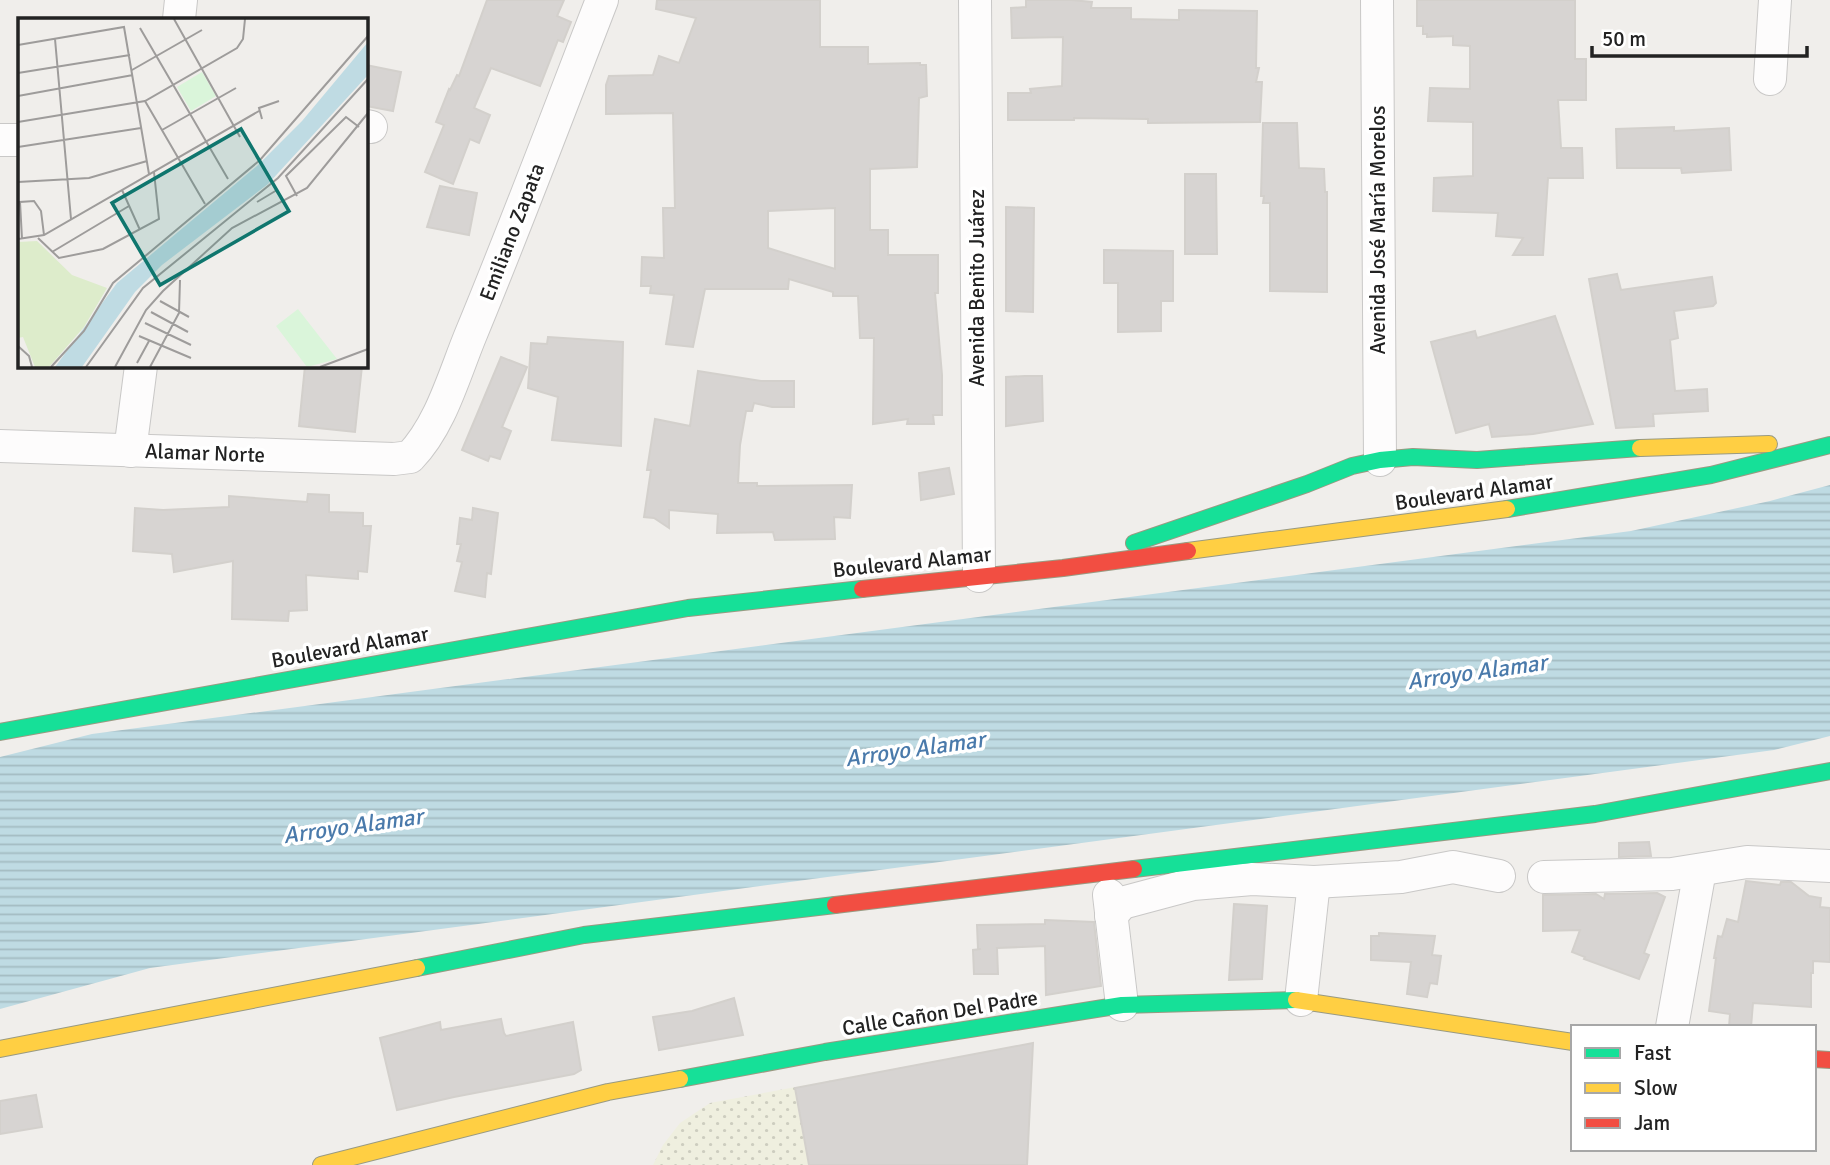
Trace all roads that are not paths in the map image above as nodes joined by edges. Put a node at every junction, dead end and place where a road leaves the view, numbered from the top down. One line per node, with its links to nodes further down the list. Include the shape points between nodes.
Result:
1 (181, 0): 6 (street)
2 (602, 0): 14 (street, Emiliano Zapata, via 434,424)
3 (975, 0): 17 (street, Avenida Benito Juárez)
4 (1377, 0): 15 (street, Avenida José María Morelos)
5 (1775, 0): 7 (street)
6 (179, 18)
7 (1770, 79)
8 (0, 140): 9 (street)
9 (18, 140)
10 (141, 368): 13 (street)
11 (1830, 444): 15 (main road); 16 (main road, Boulevard Alamar, via 1711,475 1559,502)
12 (0, 446): 13 (street, Alamar Norte)
13 (130, 451): 14 (street, Alamar Norte)
14 (410, 457)
15 (1380, 460): 16 (main road)
16 (1062, 568): 17 (main road, Boulevard Alamar)
17 (979, 576): 18 (main road, Boulevard Alamar, via 688,608)
18 (0, 732)
19 (1830, 771): 22 (main road, via 1595,814)
20 (1830, 866): 21 (street, via 1747,862)
21 (1700, 870): 24 (street); 29 (street)
22 (1106, 872): 26 (street); 31 (main road, via 584,936)
23 (1499, 876): 25 (street, via 1453,867 1401,877)
24 (1544, 877)
25 (1314, 882): 26 (street, via 1252,879 1193,884 1122,903); 27 (street)
26 (1111, 916): 28 (street)
27 (1301, 1000): 28 (main road, Calle Cañon Del Padre); 30 (main road, Calle Cañon Del Padre)
28 (1122, 1005): 32 (main road, Calle Cañon Del Padre, via 825,1052 608,1093)
29 (1672, 1025)
30 (1571, 1042)
31 (0, 1049)
32 (321, 1165)

